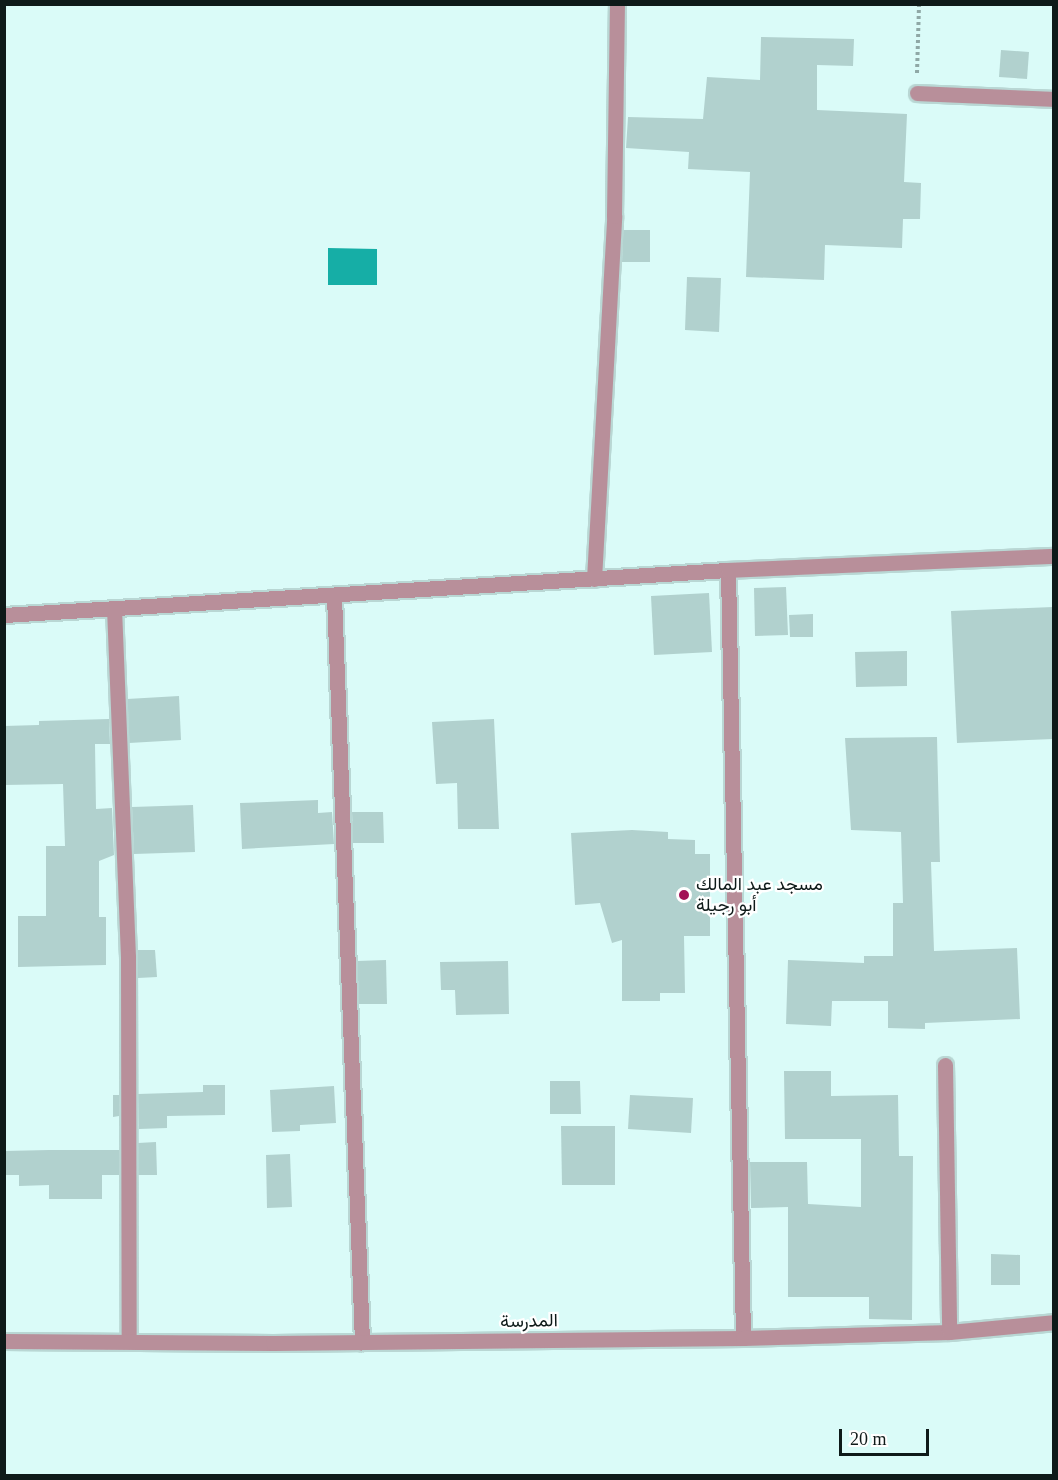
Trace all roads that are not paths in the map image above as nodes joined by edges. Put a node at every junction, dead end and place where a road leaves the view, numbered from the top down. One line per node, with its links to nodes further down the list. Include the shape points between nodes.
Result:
1 (617, 4): 6 (street, via 614,216)
2 (916, 93): 3 (street)
3 (1053, 99)
4 (1053, 556): 5 (street)
5 (729, 570): 6 (street); 13 (street)
6 (594, 579): 7 (street)
7 (334, 596): 8 (street); 16 (street)
8 (114, 608): 9 (street); 15 (street, via 128,957)
9 (4, 615)
10 (945, 1065): 12 (street)
11 (1053, 1322): 12 (street, المدرسة)
12 (949, 1332): 13 (street, المدرسة)
13 (743, 1338): 16 (street, المدرسة)
14 (4, 1341): 15 (street, المدرسة)
15 (129, 1341): 16 (street, المدرسة)
16 (362, 1342)

